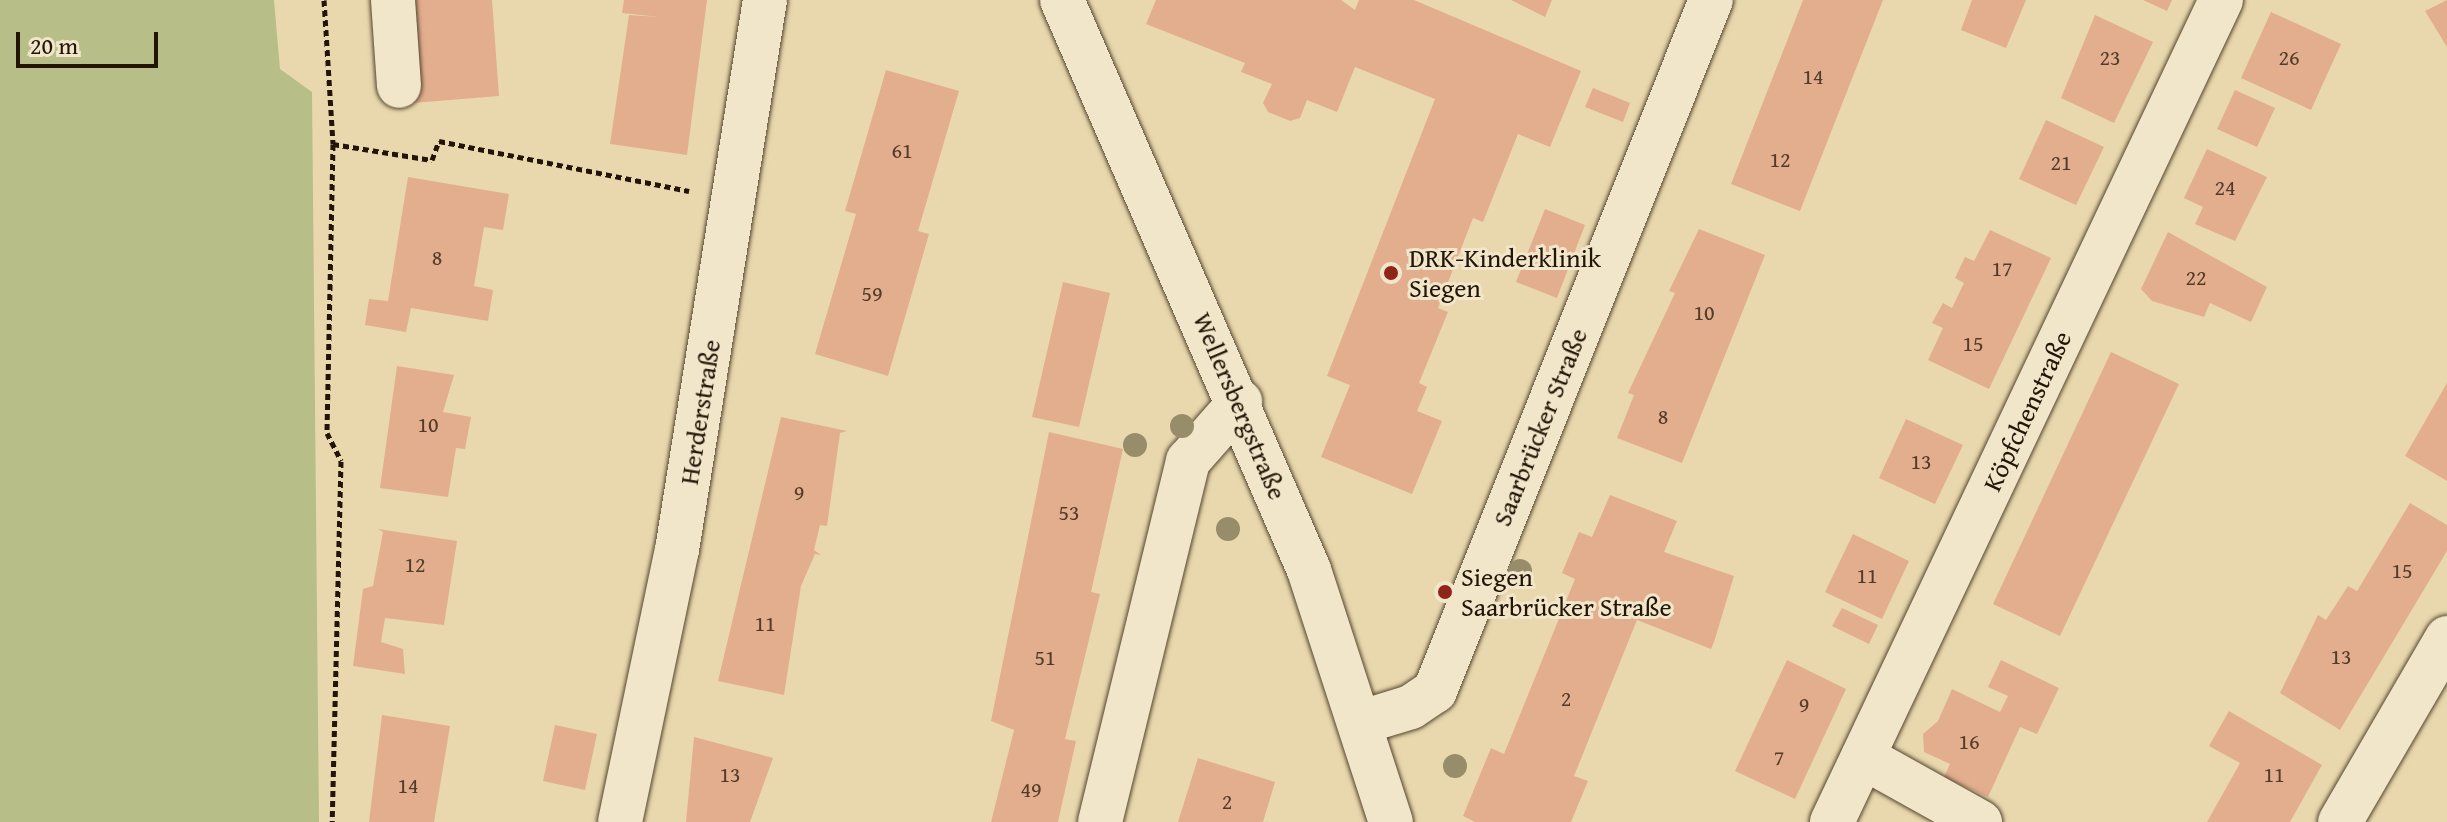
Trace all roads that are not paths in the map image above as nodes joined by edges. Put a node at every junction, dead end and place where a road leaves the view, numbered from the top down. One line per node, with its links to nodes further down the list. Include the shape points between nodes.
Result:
1 (393, 0): 6 (street)
2 (765, 0): 11 (street, Herderstraße, via 677,550)
3 (1062, 0): 7 (street, Wellersbergstraße)
4 (1711, 0): 9 (street, Saarbrücker Straße, via 1435,691 1411,707)
5 (2221, 0): 10 (street, Köpfchenstraße)
6 (399, 86)
7 (1240, 402): 9 (street, Wellersbergstraße); 12 (street, via 1188,461)
8 (2447, 638): 16 (street)
9 (1362, 722): 13 (street, Wellersbergstraße)
10 (1863, 757): 14 (street, Köpfchenstraße); 15 (street)
11 (620, 822)
12 (1100, 822)
13 (1391, 822)
14 (1832, 822)
15 (1980, 822)
16 (2340, 822)

